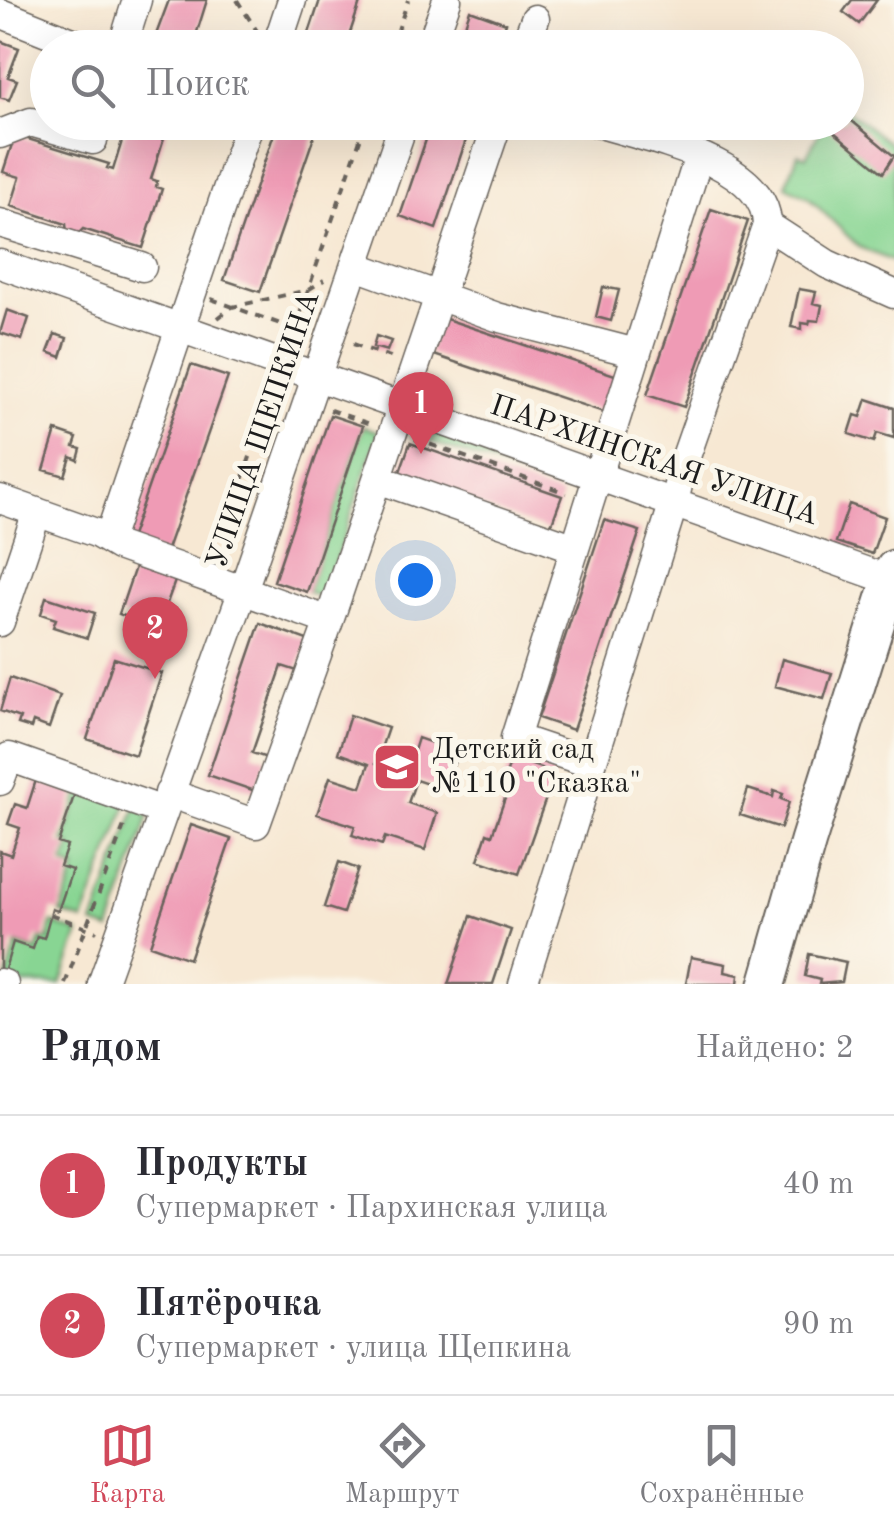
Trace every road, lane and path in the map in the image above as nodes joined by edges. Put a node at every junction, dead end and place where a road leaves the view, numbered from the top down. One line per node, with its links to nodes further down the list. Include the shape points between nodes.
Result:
1 (137, 0): 9 (street)
2 (237, 0): 10 (path)
3 (292, 0): 11 (street)
4 (408, 0): 12 (path)
5 (447, 0): 13 (street)
6 (0, 13): 8 (street)
7 (534, 18): 14 (street)
8 (42, 30)
9 (128, 30)
10 (260, 30)
11 (273, 30)
12 (398, 30)
13 (436, 30)
14 (530, 30)
15 (30, 122): 16 (street)
16 (0, 134)
17 (245, 140): 31 (street)
18 (398, 140): 26 (street, УЛИЦА ЩЕПКИНА)
19 (492, 140): 30 (street)
20 (650, 140): 21 (street)
21 (699, 156): 23 (street, via 735,173 760,196); 32 (street)
22 (0, 222): 24 (street)
23 (768, 225): 29 (street, via 827,264); 38 (street)
24 (62, 242): 27 (street); 28 (street)
25 (0, 264): 28 (street, ПАРХИНСКАЯ УЛИЦА)
26 (356, 266): 30 (street); 31 (path, via 308,290 232,307); 33 (street, УЛИЦА ЩЕПКИНА)
27 (142, 268)
28 (50, 282): 31 (street, ПАРХИНСКАЯ УЛИЦА)
29 (894, 294)
30 (439, 296): 32 (street); 34 (street)
31 (188, 331): 33 (street, ПАРХИНСКАЯ УЛИЦА); 40 (street)
32 (636, 354): 36 (street)
33 (313, 390): 34 (street, ПАРХИНСКАЯ УЛИЦА); 34 (path); 43 (street, УЛИЦА ЩЕПКИНА)
34 (398, 420): 35 (street); 36 (street, ПАРХИНСКАЯ УЛИЦА); 36 (path)
35 (378, 479): 41 (street); 44 (street)
36 (593, 488): 38 (street, ПАРХИНСКАЯ УЛИЦА); 41 (street)
37 (0, 499): 39 (street)
38 (674, 502): 42 (street, ПАРХИНСКАЯ УЛИЦА); 46 (street)
39 (37, 512): 40 (street); 45 (street)
40 (102, 536): 43 (street)
41 (574, 548): 46 (street, via 515,738)
42 (892, 574): 56 (main road)
43 (243, 590): 44 (street); 49 (street, УЛИЦА ЩЕПКИНА)
44 (330, 620): 49 (street, via 256,824)
45 (0, 622)
46 (592, 764): 55 (street)
47 (0, 781): 48 (street, via 9,757)
48 (133, 800): 49 (street); 51 (path)
49 (166, 802): 52 (street, УЛИЦА ЩЕПКИНА)
50 (50, 914): 51 (path)
51 (86, 928): 52 (path); 53 (path)
52 (117, 939): 54 (street, УЛИЦА ЩЕПКИНА)
53 (66, 984)
54 (102, 984)
55 (523, 984)
56 (767, 984)

